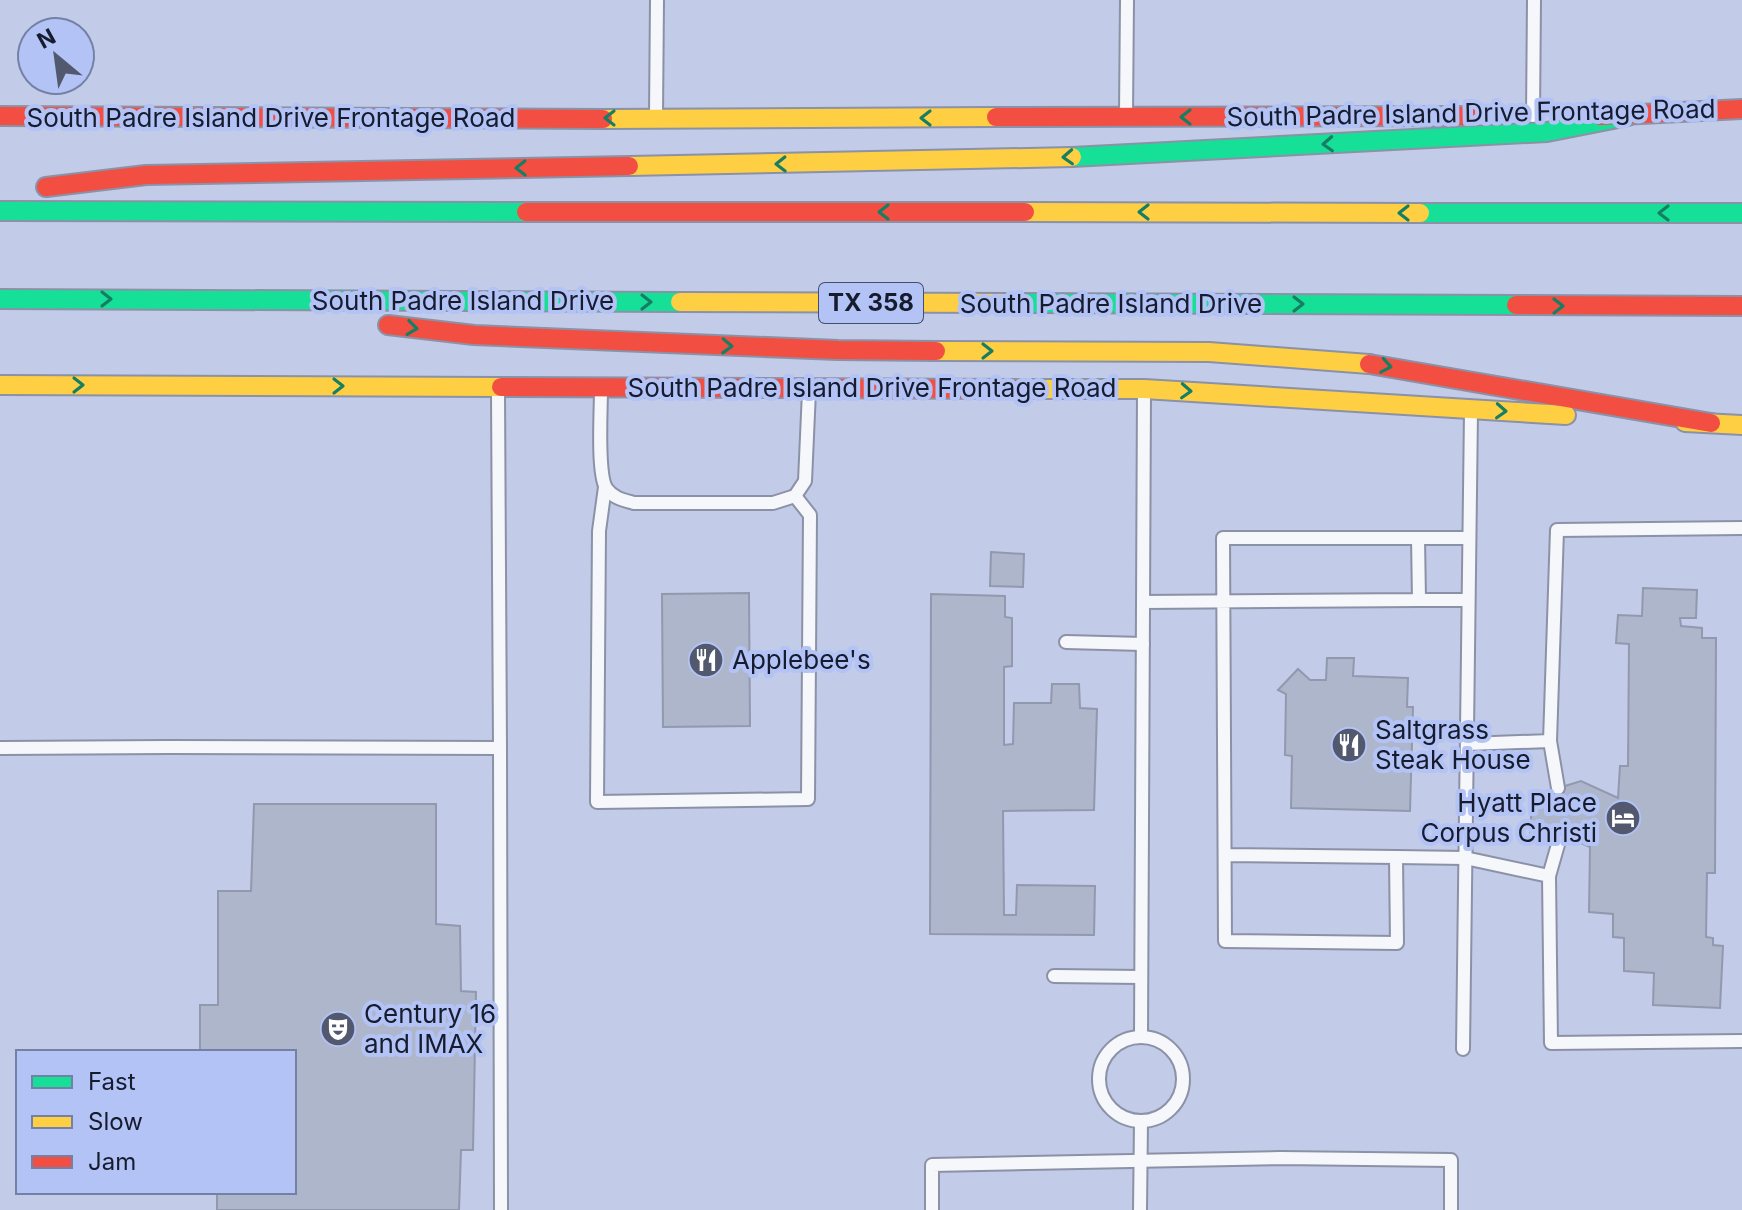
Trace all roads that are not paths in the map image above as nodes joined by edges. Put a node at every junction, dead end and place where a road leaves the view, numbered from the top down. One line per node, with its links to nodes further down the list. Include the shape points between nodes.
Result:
1 (657, 0): 8 (lane)
2 (1127, 0): 9 (lane)
3 (1534, 0): 6 (lane)
4 (1742, 109): 7 (main road, South Padre Island Drive Frontage Road)
5 (0, 116): 8 (main road, South Padre Island Drive Frontage Road, one-way to 5)
6 (1533, 116): 7 (main road, South Padre Island Drive Frontage Road); 9 (main road, South Padre Island Drive Frontage Road, one-way to 9)
7 (1628, 116): 10 (main road, one-way to 10, via 1547,132 1031,159 146,175)
8 (656, 118): 9 (main road, South Padre Island Drive Frontage Road, one-way to 8)
9 (1126, 118)
10 (29, 189)
11 (0, 211): 12 (main road, one-way to 11)
12 (1742, 213)
13 (0, 299): 14 (main road, South Padre Island Drive / TX 358, one-way to 14)
14 (167, 300): 15 (main road, South Padre Island Drive / TX 358, one-way to 15); 16 (main road)
15 (1742, 306)
16 (336, 319)
17 (367, 322): 24 (main road, one-way to 24, via 474,335 838,350 1209,352 1374,364)
18 (0, 385): 19 (main road, South Padre Island Drive Frontage Road, one-way to 19)
19 (498, 387): 20 (main road, South Padre Island Drive Frontage Road); 40 (lane)
20 (601, 387): 21 (main road, South Padre Island Drive Frontage Road); 26 (lane)
21 (809, 388): 22 (main road, South Padre Island Drive Frontage Road); 27 (lane, via 805,481)
22 (1144, 389): 23 (main road, South Padre Island Drive Frontage Road, one-way to 23); 34 (lane)
23 (1471, 409): 24 (main road, South Padre Island Drive Frontage Road, one-way to 24); 30 (lane)
24 (1711, 423): 25 (main road, South Padre Island Drive Frontage Road)
25 (1742, 425)
26 (605, 487): 27 (lane, via 616,498 634,503 773,503); 27 (lane, via 599,531 597,802 808,799 810,515)
27 (795, 496)
28 (1742, 528): 37 (lane, via 1557,530)
29 (1418, 538): 30 (lane); 31 (lane, via 1223,538); 32 (lane)
30 (1469, 538): 33 (lane)
31 (1222, 600): 32 (lane); 34 (lane); 43 (lane)
32 (1419, 600): 33 (lane)
33 (1468, 600): 38 (lane)
34 (1143, 602): 36 (lane)
35 (1066, 642): 36 (lane)
36 (1143, 644): 48 (lane)
37 (1550, 741): 38 (lane); 41 (lane)
38 (1467, 744): 45 (lane)
39 (0, 748): 40 (lane)
40 (500, 748): 54 (lane)
41 (1558, 788)
42 (1559, 841): 46 (lane)
43 (1225, 855): 44 (lane); 44 (lane, via 1225,941 1397,943)
44 (1396, 857): 45 (lane)
45 (1465, 858): 46 (lane); 51 (lane)
46 (1549, 876): 50 (lane, via 1551,1043)
47 (1054, 976): 48 (lane)
48 (1141, 977): 49 (lane)
49 (1141, 1037): 52 (lane, via 1171,1050 1183,1079 1171,1107); 52 (lane, via 1112,1049 1099,1083 1108,1106)
50 (1742, 1041)
51 (1463, 1049)
52 (1141, 1121): 53 (lane)
53 (1141, 1161): 55 (lane, via 932,1165); 56 (lane); 57 (lane, via 1451,1160)
54 (501, 1210)
55 (932, 1210)
56 (1140, 1210)
57 (1451, 1210)

